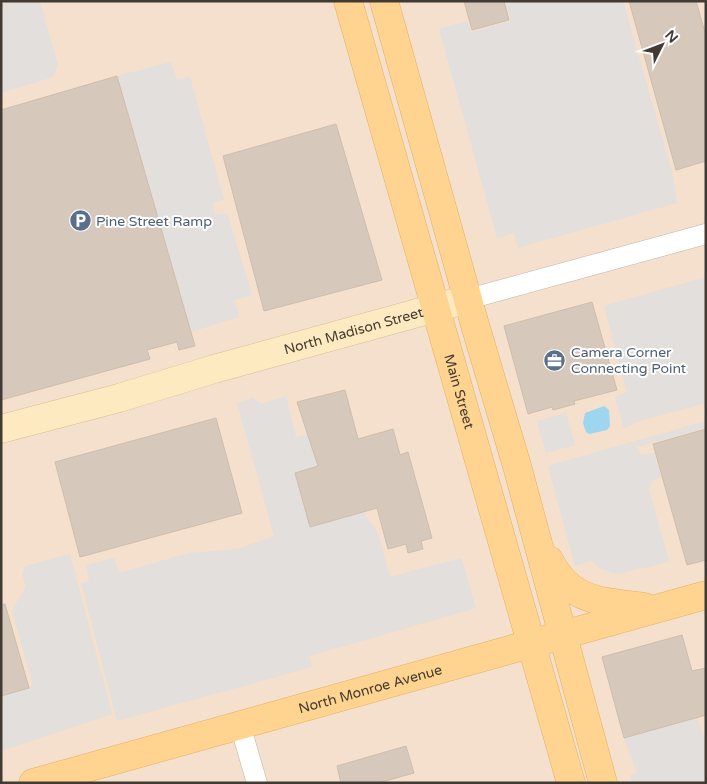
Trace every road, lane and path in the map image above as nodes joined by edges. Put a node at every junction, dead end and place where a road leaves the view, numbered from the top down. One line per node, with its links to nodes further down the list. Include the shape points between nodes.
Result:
1 (348, 1): 5 (main road, Main Street)
2 (384, 1): 4 (main road)
3 (706, 234): 4 (street, North Madison Street)
4 (468, 299): 5 (main road, North Madison Street); 7 (main road)
5 (435, 308): 6 (main road, North Madison Street, via 214,368 119,398); 11 (main road, Main Street)
6 (1, 428)
7 (535, 534): 9 (main road, via 560,578 571,590 594,599); 10 (main road)
8 (706, 595): 9 (main road, North Monroe Avenue)
9 (656, 608): 10 (main road, North Monroe Avenue)
10 (562, 635): 11 (main road, North Monroe Avenue); 16 (main road)
11 (531, 644): 12 (main road, North Monroe Avenue); 15 (main road, Main Street)
12 (240, 725): 13 (main road, North Monroe Avenue); 14 (street)
13 (33, 783)
14 (257, 783)
15 (571, 783)
16 (603, 783)

